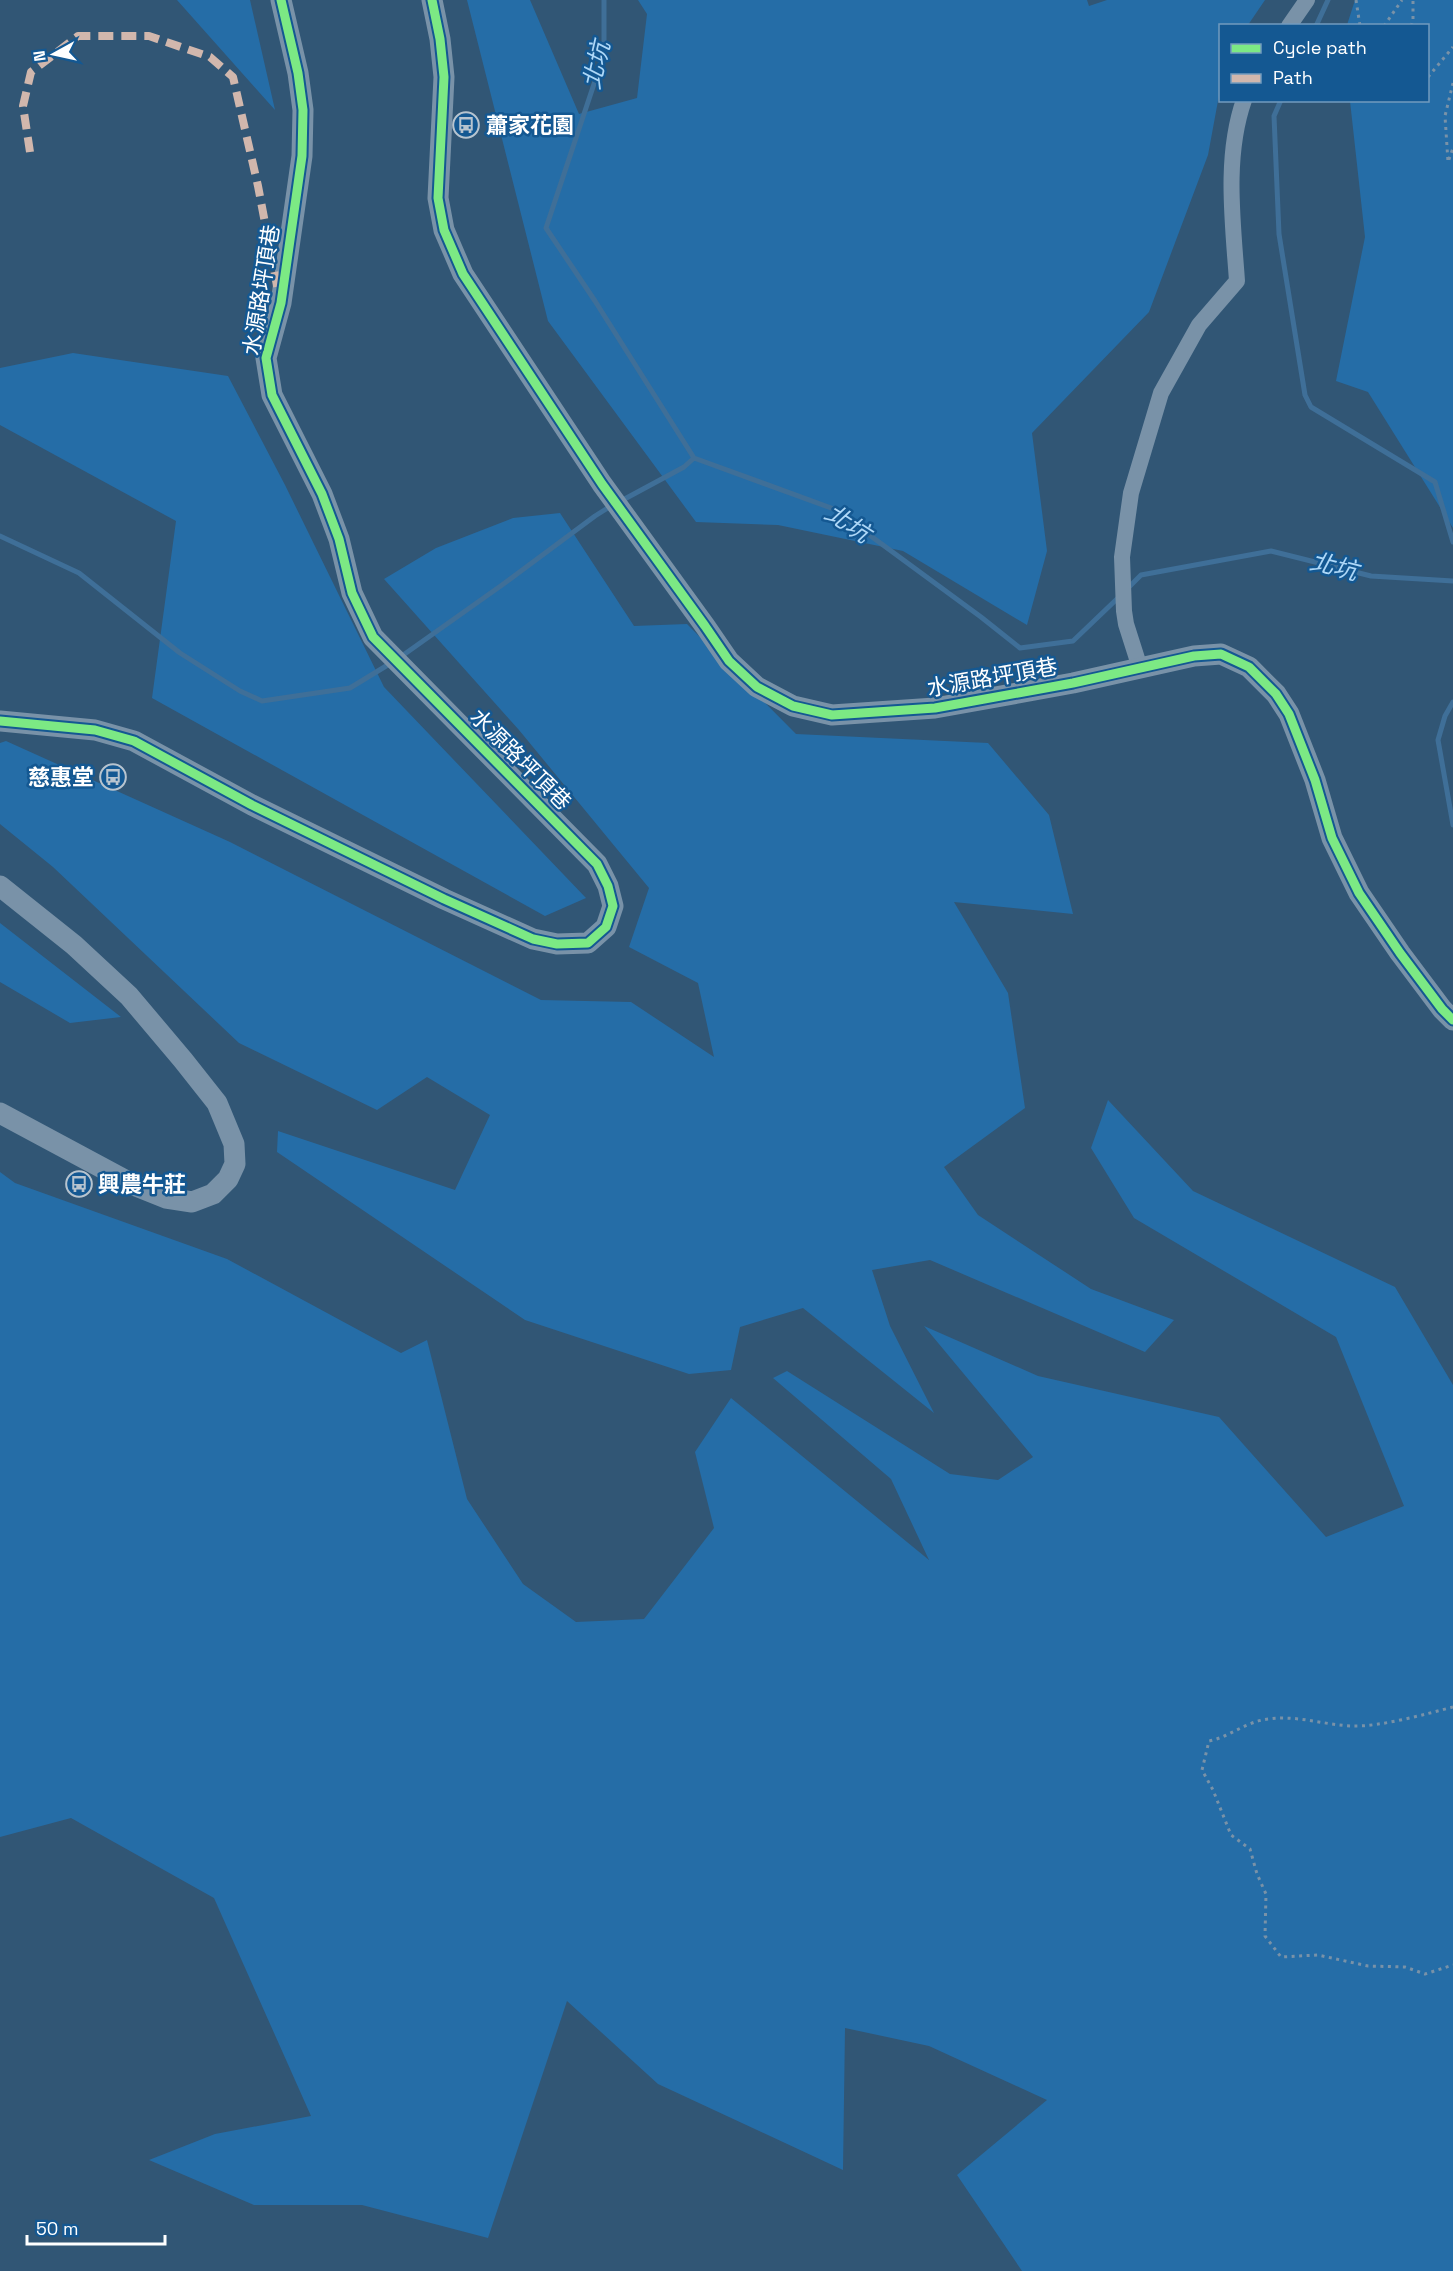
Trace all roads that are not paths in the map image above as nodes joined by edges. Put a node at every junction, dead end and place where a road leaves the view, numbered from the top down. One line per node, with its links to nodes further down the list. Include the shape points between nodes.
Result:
1 (280, 0): 7 (street, 水源路坪頂巷, via 303,110 302,156 281,303 266,358 272,395 322,494 339,539 352,593 374,637 597,864 613,906 606,927 588,943 533,939 252,805 134,741 95,730)
2 (432, 0): 6 (street, 水源路坪頂巷, via 444,77 438,198 444,230 463,274 602,484 729,661 757,687 793,706 832,715 935,708)
3 (1307, 0): 4 (street)
4 (1290, 24)
5 (1243, 102): 6 (street, via 1230,189 1237,281 1199,325 1161,393 1131,493 1122,557 1124,610)
6 (1140, 668): 9 (street, 水源路坪頂巷, via 1221,654 1250,667 1264,680 1289,714 1332,838 1359,893)
7 (0, 721)
8 (0, 886): 10 (street, via 74,945 129,996 217,1103 234,1144 236,1164 213,1194 192,1202 166,1198)
9 (1453, 1020)
10 (0, 1113)

